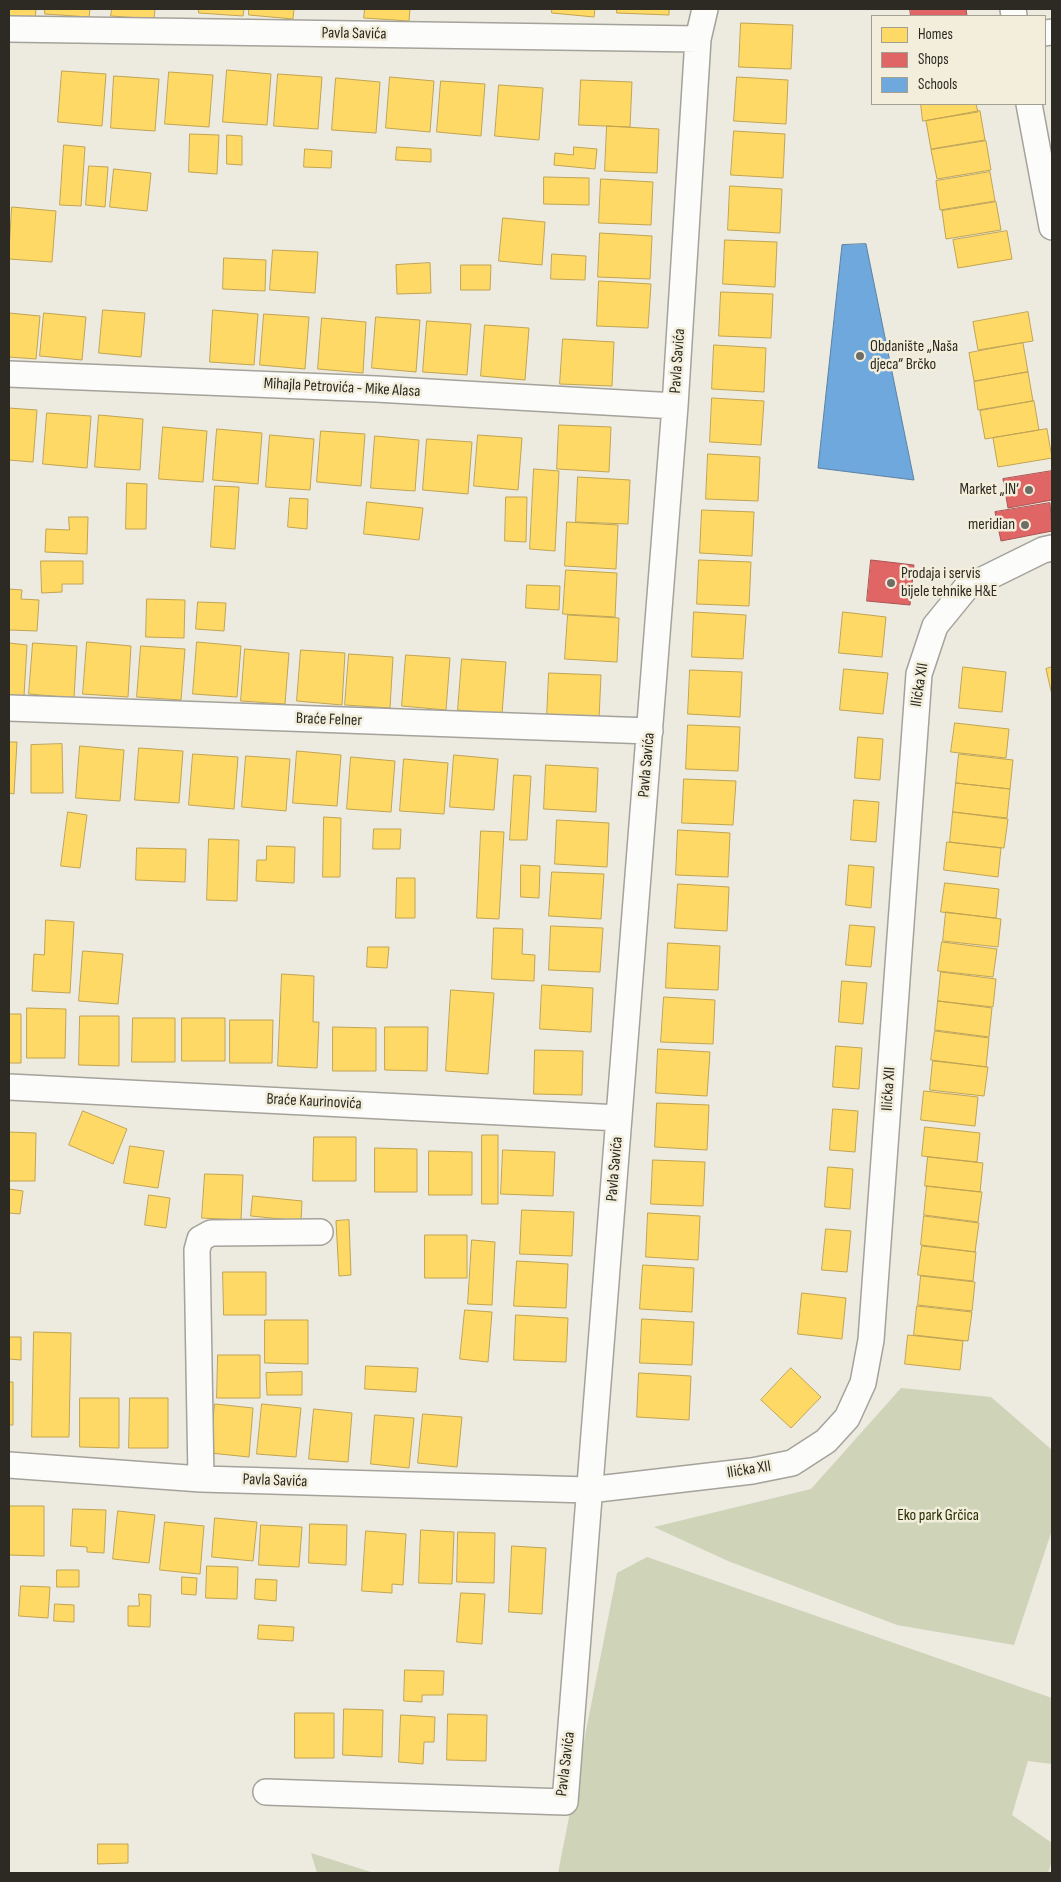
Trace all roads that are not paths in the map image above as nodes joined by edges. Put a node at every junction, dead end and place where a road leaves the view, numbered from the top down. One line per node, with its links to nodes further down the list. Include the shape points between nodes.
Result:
1 (705, 9): 3 (street, Pavla Savića)
2 (9, 29): 3 (street, Pavla Savića)
3 (698, 39): 7 (street, Pavla Savića)
4 (1029, 105): 5 (street)
5 (1052, 228)
6 (9, 374): 7 (street, Mihajla Petrovića - Mike Alasa, via 376,389)
7 (675, 406): 10 (street, Pavla Savića)
8 (1052, 548): 16 (street, Ilićka XII, via 966,588 935,626 919,674 871,1340 862,1383 847,1418 826,1441 792,1463 686,1480)
9 (9, 708): 10 (street, Braće Felner)
10 (650, 731): 12 (street, Pavla Savića)
11 (9, 1087): 12 (street, Braće Kaurinovića)
12 (619, 1118): 16 (street, Pavla Savića)
13 (320, 1232): 15 (street, via 211,1233 200,1239)
14 (9, 1465): 15 (street, Pavla Savića)
15 (201, 1479): 16 (street, Pavla Savića)
16 (589, 1490): 17 (street, Pavla Savića, via 565,1802)
17 (266, 1792)

